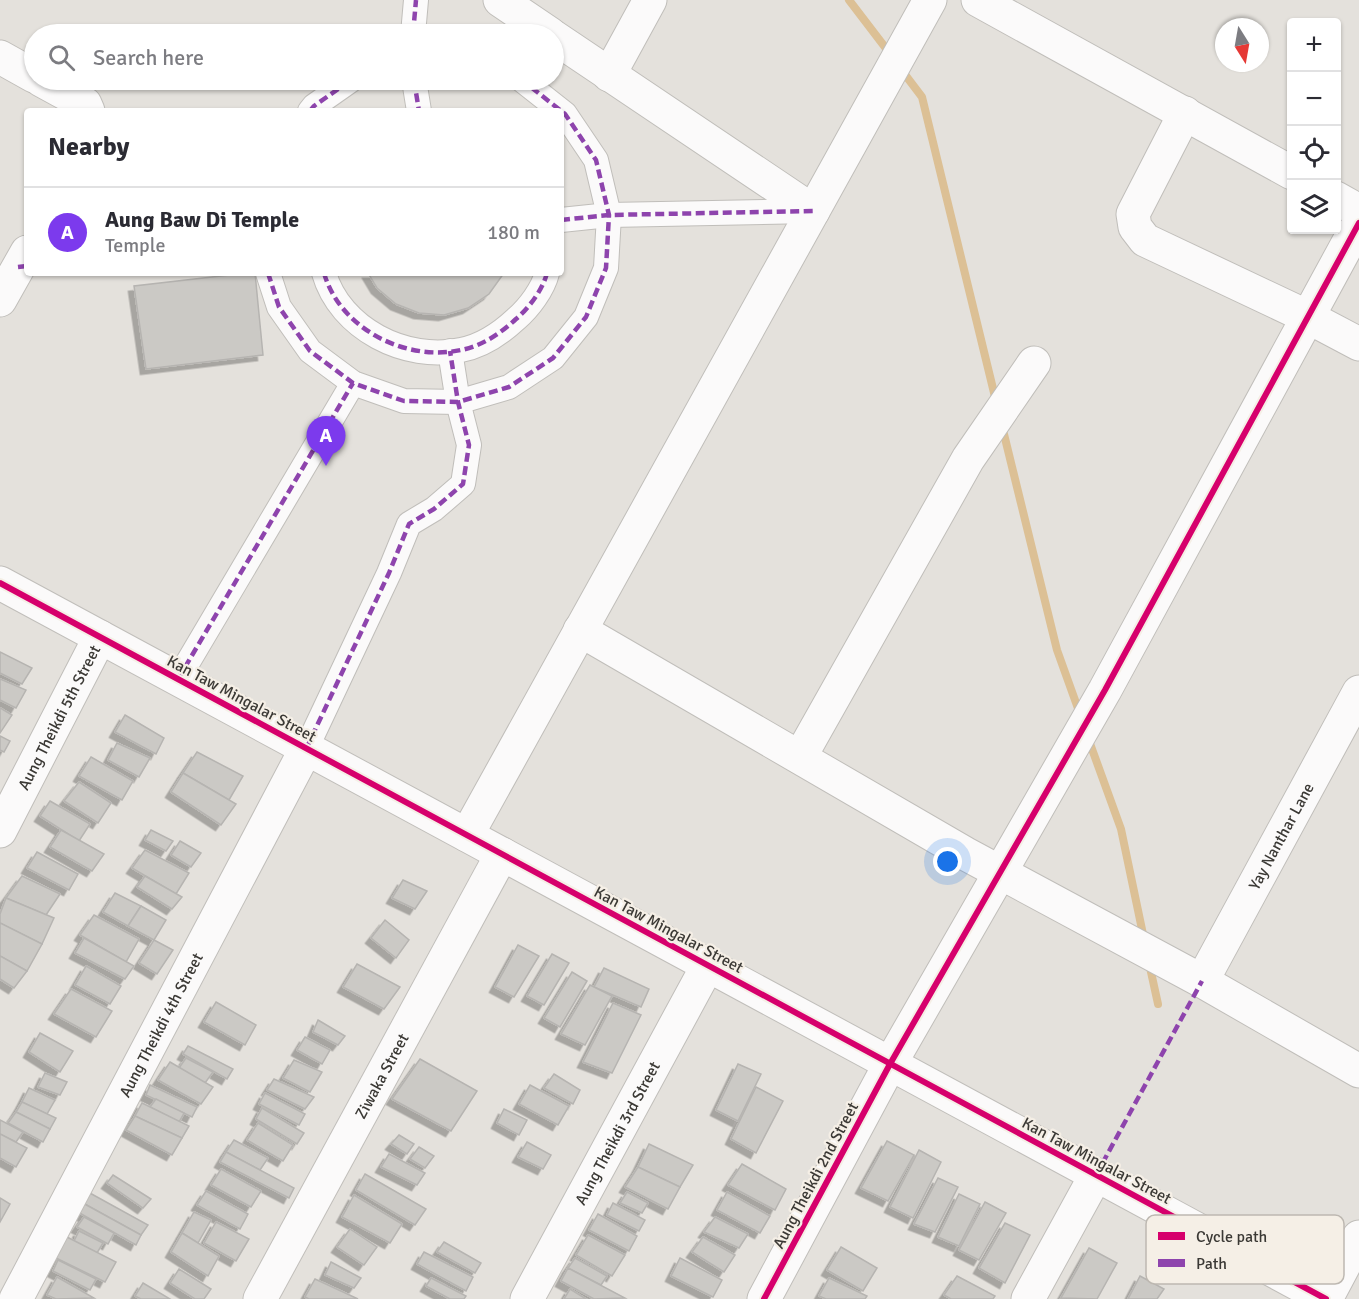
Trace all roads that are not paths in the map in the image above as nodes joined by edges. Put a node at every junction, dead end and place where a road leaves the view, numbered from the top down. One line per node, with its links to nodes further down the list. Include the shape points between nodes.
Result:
1 (416, 0): 6 (street)
2 (500, 0): 7 (street)
3 (650, 0): 11 (street)
4 (930, 0): 24 (street)
5 (978, 0): 21 (street)
6 (414, 24)
7 (535, 24)
8 (564, 44): 11 (street)
9 (0, 57): 10 (street)
10 (24, 70)
11 (609, 75): 24 (street)
12 (59, 90): 16 (street)
13 (337, 90): 17 (street)
14 (416, 90): 18 (street)
15 (535, 90): 19 (street)
16 (87, 108)
17 (312, 108)
18 (419, 108)
19 (557, 108)
20 (564, 113): 26 (street, via 596,160)
21 (1185, 113): 22 (street); 34 (street, via 1133,214 1138,234)
22 (1287, 170)
23 (1341, 201): 25 (street)
24 (813, 211): 26 (street); 41 (street)
25 (1359, 211)
26 (609, 215): 27 (street); 39 (street, via 606,268 586,317 560,350 509,387)
27 (564, 220)
28 (1359, 223): 34 (street, Aung Theikdi 2nd Street)
29 (24, 262): 33 (street)
30 (269, 276): 38 (street, via 279,307 310,351)
31 (325, 276): 36 (street, via 350,318 383,341 421,352)
32 (545, 276): 36 (street, via 526,310 498,335)
33 (0, 300)
34 (1308, 317): 35 (street); 50 (street, Aung Theikdi 2nd Street, via 1105,690)
35 (1359, 344)
36 (450, 351): 39 (street)
37 (1034, 363): 46 (street, via 968,459)
38 (353, 383): 39 (street, via 404,401); 43 (street)
39 (458, 402): 45 (street, via 469,445 463,484 409,524)
40 (0, 583): 42 (street, Kan Taw Mingalar Street)
41 (580, 630): 46 (street); 48 (street)
42 (100, 637): 43 (street, Kan Taw Mingalar Street); 47 (street, Aung Theikdi 5th Street)
43 (178, 679): 45 (street, Kan Taw Mingalar Street)
44 (1359, 692): 52 (street, Yay Nanthar Lane)
45 (306, 748): 48 (street, Kan Taw Mingalar Street); 61 (street, Aung Theikdi 4th Street)
46 (800, 757): 50 (street)
47 (0, 831)
48 (467, 835): 49 (street, Kan Taw Mingalar Street)
49 (502, 854): 51 (street, Kan Taw Mingalar Street); 62 (street, Ziwaka Street)
50 (1000, 871): 52 (street); 53 (street, Aung Theikdi 2nd Street)
51 (708, 965): 53 (street, Kan Taw Mingalar Street); 63 (street, Aung Theikdi 3rd Street)
52 (1202, 981): 54 (street)
53 (890, 1064): 55 (street, Kan Taw Mingalar Street); 64 (street, Aung Theikdi 2nd Street)
54 (1359, 1071)
55 (1096, 1175): 56 (street, Kan Taw Mingalar Street); 65 (street)
56 (1170, 1215)
57 (1359, 1237): 58 (street)
58 (1344, 1265)
59 (1298, 1284): 66 (street, Kan Taw Mingalar Street)
60 (1334, 1284): 66 (street)
61 (16, 1299)
62 (260, 1299)
63 (527, 1299)
64 (764, 1299)
65 (1028, 1299)
66 (1326, 1299)

